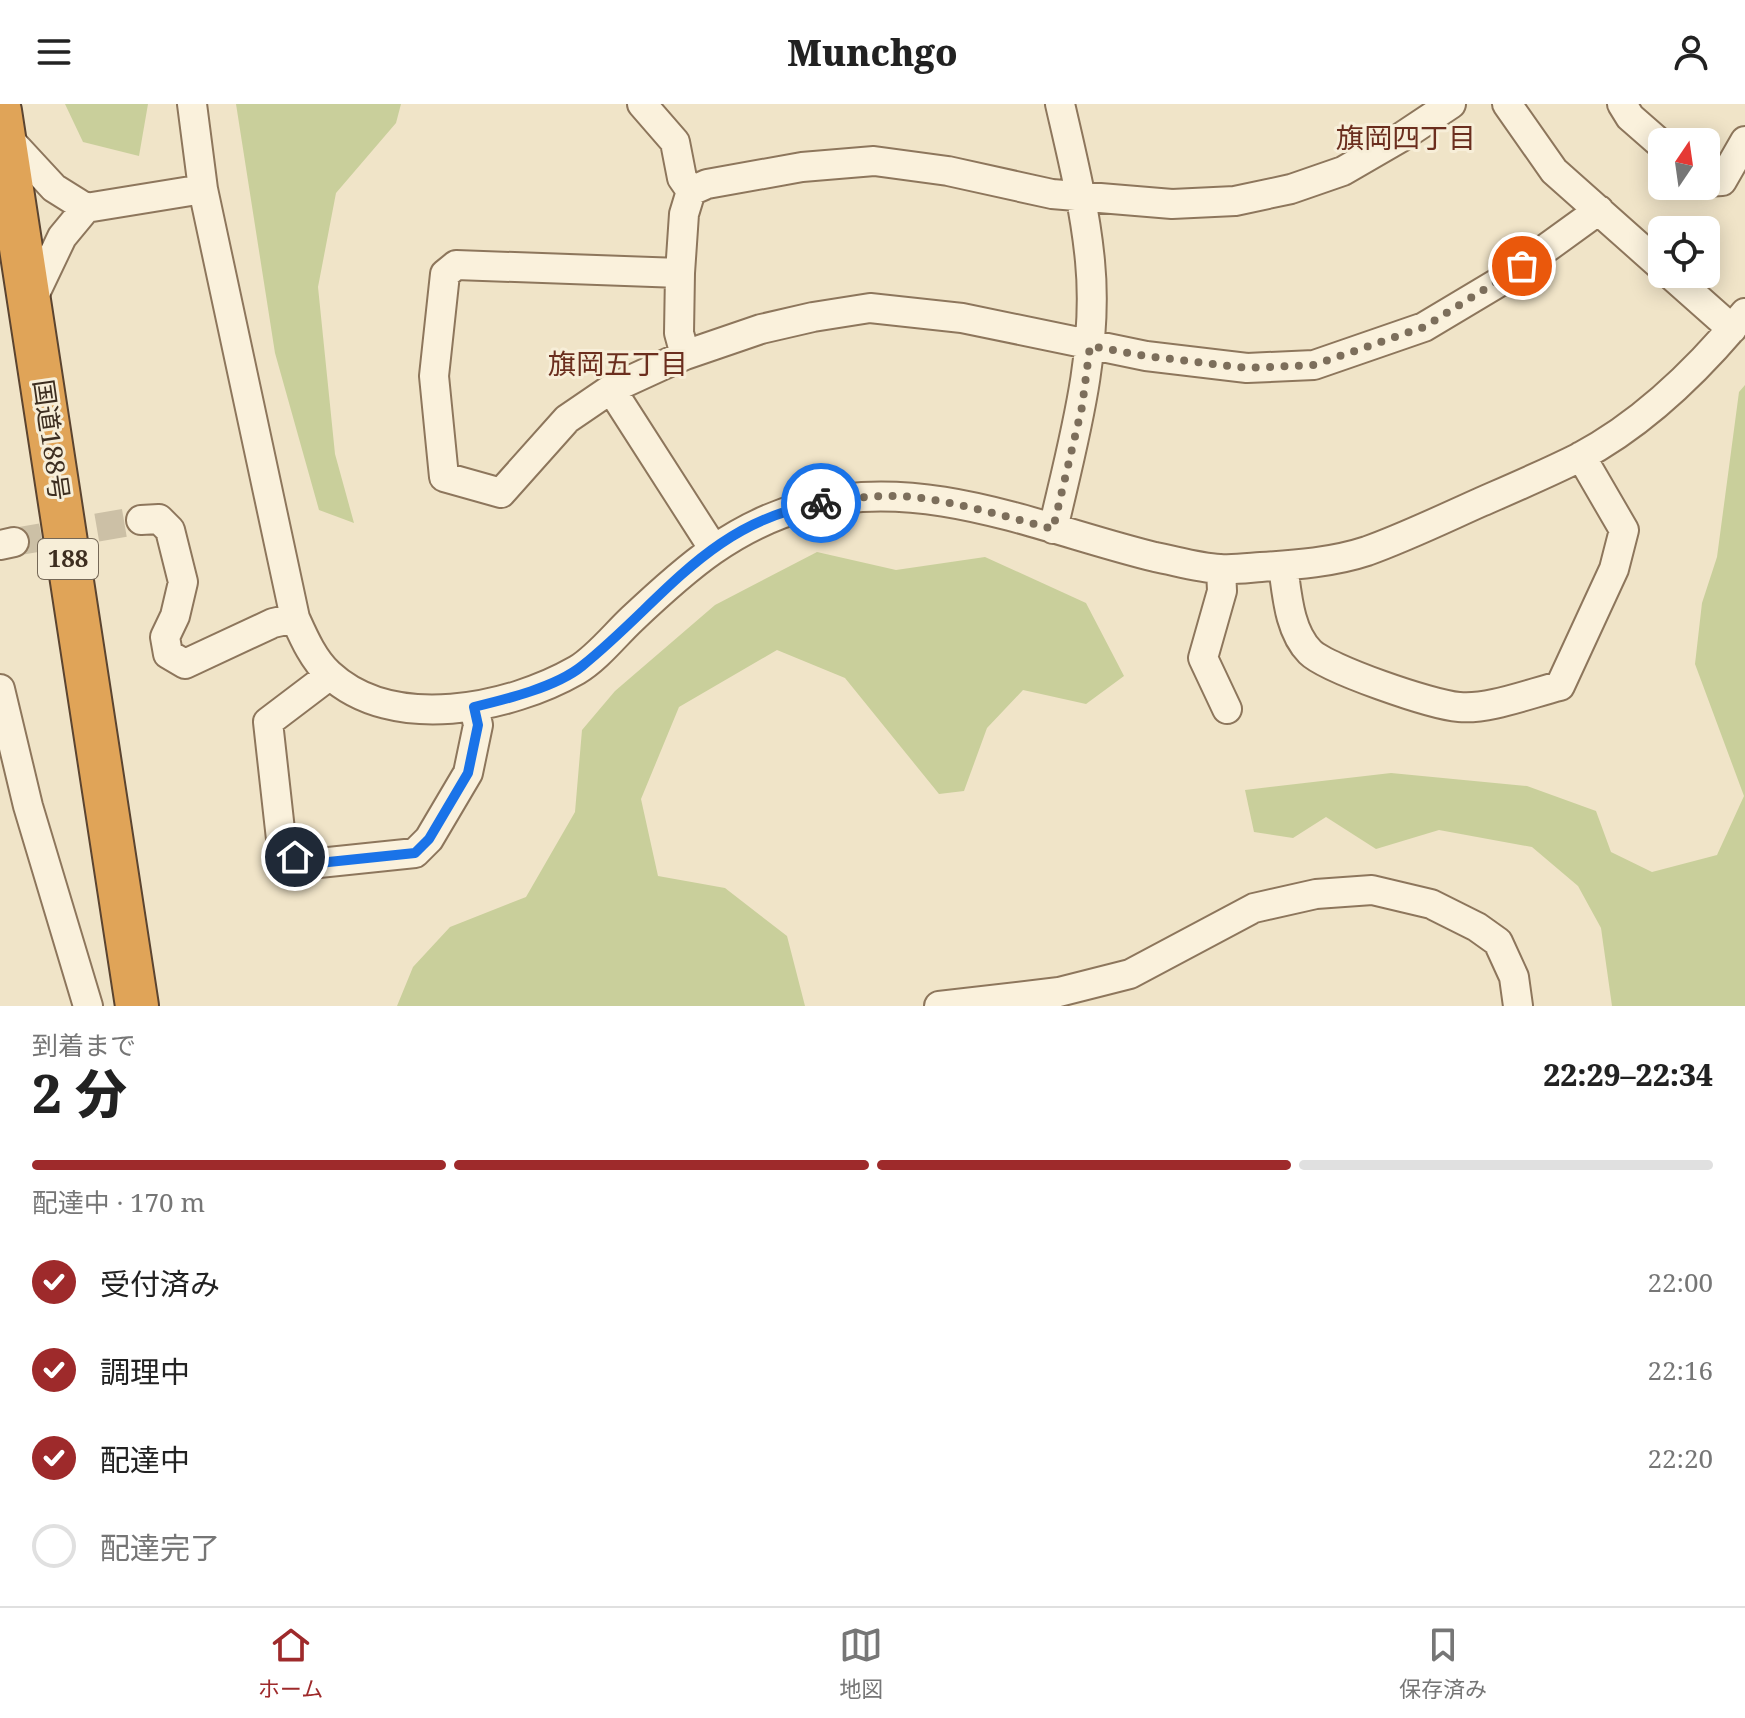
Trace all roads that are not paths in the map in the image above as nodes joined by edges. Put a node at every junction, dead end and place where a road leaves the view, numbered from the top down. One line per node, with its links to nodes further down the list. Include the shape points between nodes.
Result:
1 (192, 104): 11 (street)
2 (642, 104): 12 (street, via 675,142 682,178)
3 (1060, 104): 13 (street)
4 (1451, 104): 13 (street, via 1343,171 1291,189 1235,201 1172,204)
5 (1507, 104): 15 (street, via 1554,171)
6 (1622, 104): 8 (street)
7 (2, 122): 14 (street, via 54,188); 19 (highway, 国道188号 / 188)
8 (1648, 133)
9 (1745, 141): 10 (street)
10 (1720, 181)
11 (203, 189): 14 (street); 30 (street)
12 (691, 191): 13 (street, via 802,167 874,161); 17 (street)
13 (1081, 196): 21 (street, via 1091,264)
14 (86, 208): 19 (street, via 62,237)
15 (1599, 210): 16 (street); 21 (street, via 1501,281 1424,327 1314,365 1247,368)
16 (1648, 254)
17 (680, 273): 22 (street, via 679,333); 23 (street, via 456,265 445,274 434,376 444,477 501,493 567,419)
18 (1690, 288): 20 (street)
19 (31, 302): 36 (highway, 国道188号 / 188)
20 (1738, 321): 24 (street, via 1695,370 1651,408)
21 (1090, 346): 22 (street, via 962,318 870,308 761,329); 26 (street, via 1082,407)
22 (685, 355): 23 (street)
23 (611, 389): 27 (street)
24 (1581, 456): 28 (street, via 1364,552); 28 (street, via 1624,530 1614,569 1560,686 1460,708 1418,699 1345,670 1311,653 1295,628)
25 (141, 520): 30 (street, via 159,519 170,530 183,582 165,637 168,654 185,664)
26 (1053, 529): 27 (street, via 960,505 864,497 810,505 752,525); 29 (street)
27 (713, 548): 33 (street, via 580,668 526,694)
28 (1283, 566): 29 (street)
29 (1221, 569): 34 (street, via 1222,591 1203,658)
30 (295, 618): 31 (street)
31 (330, 675): 33 (street, via 367,698 412,709); 33 (street, via 268,722 281,839 295,857 319,863 415,853 429,839 468,773 478,725)
32 (0, 689): 35 (street, via 28,806)
33 (474, 707)
34 (1227, 709)
35 (88, 1006)
36 (137, 1006)
37 (939, 1006): 38 (street, via 1059,992 1130,974 1254,908 1316,894 1372,890 1431,904 1498,942 1514,977)
38 (1518, 1006)

